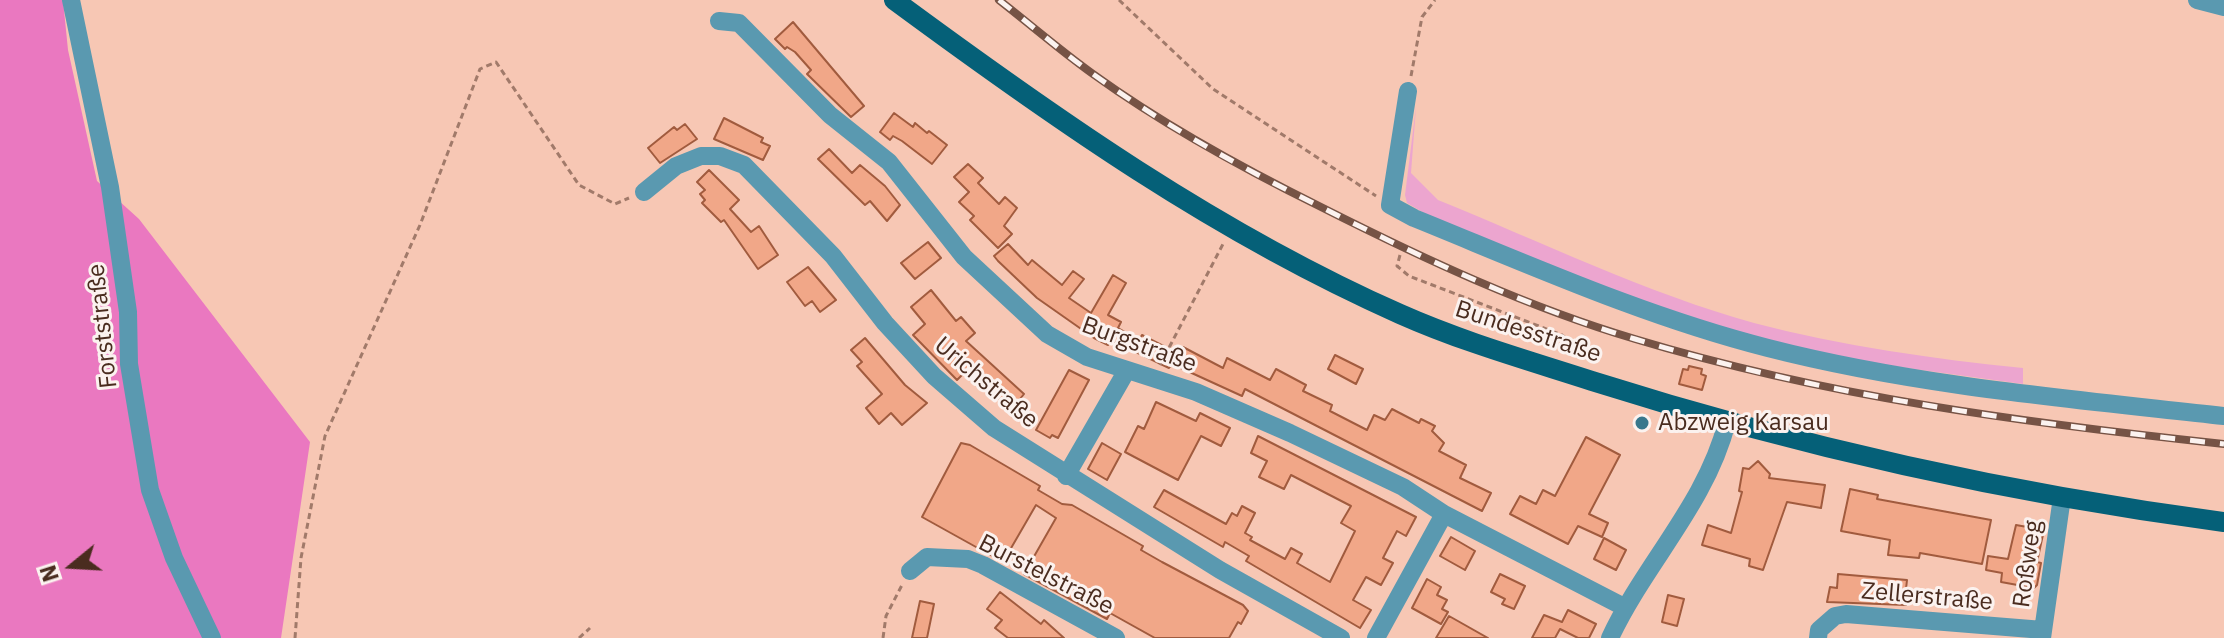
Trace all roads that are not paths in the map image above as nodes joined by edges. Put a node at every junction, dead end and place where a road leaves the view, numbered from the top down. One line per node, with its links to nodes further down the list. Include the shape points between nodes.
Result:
1 (71, 0): 18 (street, Forststraße, via 110,187 128,312 129,364 150,490 174,558)
2 (894, 0): 10 (main road, Bundesstraße, via 1099,147 1230,229 1398,313 1486,349)
3 (2197, 0): 4 (street)
4 (2224, 7)
5 (719, 21): 8 (street, Burgstraße, via 739,23 830,115 889,162 964,257 1047,334 1087,357)
6 (1408, 91): 9 (street, via 1390,205 1608,297 1767,348 1924,379)
7 (644, 192): 11 (street, Urichstraße, via 676,166 701,156 744,165 833,256 934,376 994,428)
8 (1127, 370): 11 (street); 13 (street, Burgstraße, via 1196,392 1290,433 1403,487)
9 (2224, 416)
10 (1727, 422): 12 (main road, Bundesstraße); 16 (street, via 1699,495)
11 (1066, 476): 20 (street, Urichstraße)
12 (2062, 497): 14 (main road, Bundesstraße); 17 (street, Roßweg)
13 (1444, 514): 16 (street, Burgstraße); 21 (street)
14 (2224, 522)
15 (910, 571): 19 (street, Burstelstraße, via 927,557 968,559)
16 (1624, 607): 22 (street)
17 (2043, 634): 23 (street, Zellerstraße, via 1846,614 1835,616 1819,630)
18 (212, 638)
19 (1116, 638)
20 (1341, 638)
21 (1376, 638)
22 (1610, 638)
23 (1818, 638)

